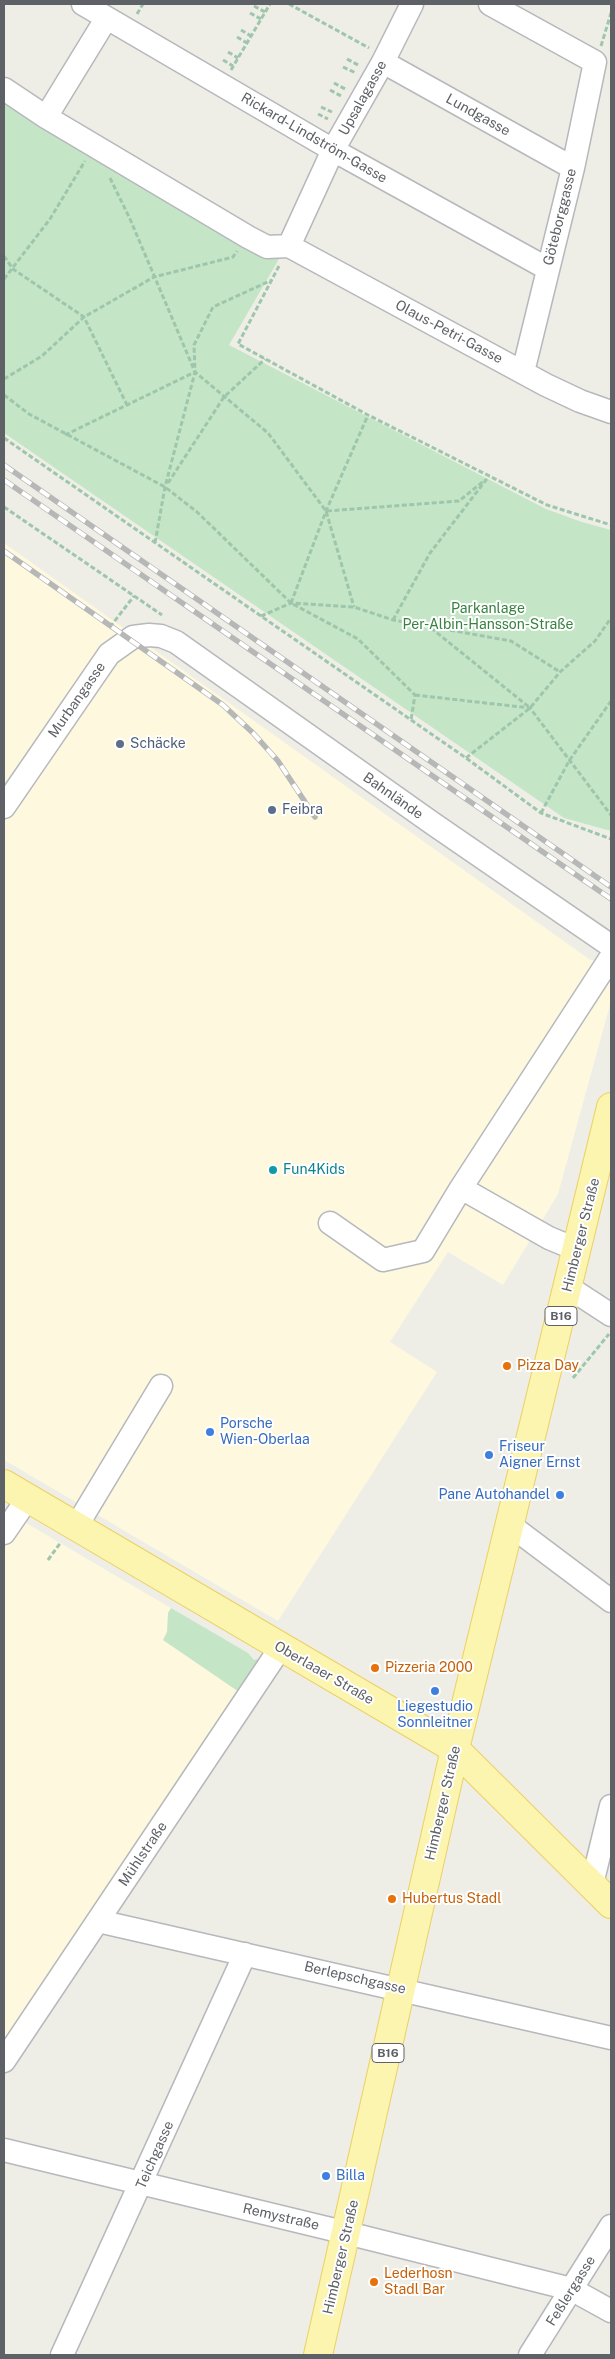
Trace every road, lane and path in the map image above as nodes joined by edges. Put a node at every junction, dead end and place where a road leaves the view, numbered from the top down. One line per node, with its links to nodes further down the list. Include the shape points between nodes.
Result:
1 (83, 4): 10 (street, Rickard-Lindström-Gasse)
2 (270, 4): 7 (path)
3 (289, 4): 21 (path, via 372,50)
4 (412, 4): 21 (street, Upsalagasse)
5 (490, 4): 22 (street)
6 (254, 6): 7 (path)
7 (265, 12): 11 (path)
8 (250, 13): 11 (path)
9 (611, 13): 12 (path)
10 (106, 19): 36 (street); 38 (street, Rickard-Lindström-Gasse)
11 (261, 19): 14 (path)
12 (610, 26): 22 (path)
13 (241, 30): 14 (path)
14 (251, 36): 16 (path)
15 (237, 37): 16 (path)
16 (247, 43): 18 (path)
17 (228, 52): 18 (path)
18 (238, 58): 23 (path)
19 (347, 59): 21 (path)
20 (223, 60): 23 (path)
21 (369, 62): 24 (path, via 358,75); 38 (street, Upsalagasse); 39 (street, Lundgasse)
22 (595, 62): 39 (street, Göteborggasse)
23 (233, 66): 25 (path)
24 (343, 66)
25 (228, 74)
26 (334, 83): 30 (path)
27 (353, 83): 30 (path)
28 (4, 89): 36 (street)
29 (330, 90): 31 (path)
30 (349, 91): 31 (path)
31 (345, 98): 32 (path)
32 (341, 106)
33 (321, 107): 35 (path)
34 (318, 114): 38 (path, via 332,122)
35 (336, 114)
36 (46, 118): 37 (street)
37 (94, 146): 40 (street); 43 (path, via 50,219); 45 (path, via 130,219)
38 (327, 147): 41 (street, Upsalagasse); 44 (street, Rickard-Lindström-Gasse)
39 (573, 168): 44 (street, Göteborggasse)
40 (248, 237): 41 (street, via 267,247); 45 (path, via 233,256)
41 (288, 246): 47 (path); 51 (street, Olaus-Petri-Gasse)
42 (4, 256): 43 (path)
43 (13, 269): 46 (path); 48 (path)
44 (548, 269): 51 (street, Göteborggasse)
45 (154, 278): 48 (path); 50 (path)
46 (4, 279)
47 (272, 280): 49 (path, via 238,344); 50 (path, via 213,307 194,344)
48 (84, 317): 52 (path, via 42,356); 55 (path)
49 (265, 359): 54 (path); 57 (path)
50 (195, 372): 54 (path); 55 (path); 61 (path)
51 (523, 372): 56 (street, Olaus-Petri-Gasse, via 563,394)
52 (4, 379)
53 (4, 395): 58 (path)
54 (224, 397): 61 (path); 62 (path, via 268,433)
55 (127, 405): 58 (path)
56 (611, 412)
57 (368, 415): 60 (path); 62 (path)
58 (65, 435): 61 (path)
59 (4, 438): 64 (path)
60 (489, 476): 62 (path, via 459,501); 63 (path, via 548,505); 69 (path, via 430,552)
61 (165, 487): 64 (path); 65 (path, via 197,512)
62 (326, 511): 65 (path); 66 (path)
63 (611, 525)
64 (155, 543): 67 (path)
65 (291, 603): 66 (path); 67 (path); 73 (path, via 358,639)
66 (354, 607): 69 (path)
67 (261, 616): 76 (path)
68 (611, 618): 72 (path, via 594,641)
69 (393, 620): 70 (path)
70 (430, 627): 72 (path, via 511,641); 75 (path)
71 (176, 642): 79 (street, Murbangasse, via 161,636 142,635 130,639 110,654); 83 (street, Bahnlände)
72 (560, 672): 75 (path)
73 (415, 695): 75 (path); 76 (path)
74 (611, 701): 78 (path)
75 (530, 708): 77 (path); 78 (path)
76 (411, 720): 77 (path)
77 (466, 758): 80 (path)
78 (569, 761): 80 (path); 81 (path)
79 (4, 807)
80 (541, 813): 82 (path)
81 (611, 815)
82 (611, 840)
83 (611, 946)
84 (611, 957): 86 (street)
85 (611, 1107): 88 (main road, Himberger Straße / B16)
86 (461, 1188): 87 (street, via 423,1251 383,1260); 88 (street, via 549,1238)
87 (330, 1223)
88 (578, 1250): 89 (main road, Himberger Straße / B16)
89 (568, 1287): 90 (street); 96 (main road, Himberger Straße / B16)
90 (611, 1315)
91 (611, 1332): 92 (path)
92 (573, 1378)
93 (162, 1386): 97 (street)
94 (4, 1484): 95 (main road, Oberlaaer Straße)
95 (28, 1498): 97 (main road, Oberlaaer Straße); 98 (street)
96 (510, 1525): 101 (street); 103 (main road, Himberger Straße / B16)
97 (76, 1527): 102 (main road, Oberlaaer Straße)
98 (4, 1533)
99 (56, 1549): 100 (path)
100 (48, 1560)
101 (611, 1601)
102 (281, 1647): 103 (main road, Oberlaaer Straße); 107 (street, Mühlstraße)
103 (455, 1749): 105 (main road, Oberlaaer Straße); 109 (main road, Himberger Straße / B16)
104 (611, 1806): 105 (street)
105 (592, 1884): 106 (main road, Oberlaaer Straße)
106 (611, 1904)
107 (98, 1921): 108 (street, Berlepschgasse); 111 (street, Mühlstraße)
108 (245, 1954): 109 (street, Berlepschgasse); 113 (street, Teichgasse)
109 (402, 1989): 110 (street, Berlepschgasse); 115 (main road, Himberger Straße / B16)
110 (611, 2038)
111 (4, 2061)
112 (4, 2150): 113 (street, Remystraße)
113 (142, 2184): 115 (street, Remystraße); 118 (street, Teichgasse)
114 (611, 2226): 116 (street, Feßlergasse)
115 (348, 2233): 116 (street, Remystraße); 119 (main road, Himberger Straße / B16)
116 (571, 2290): 117 (street, Remystraße); 120 (street, Feßlergasse)
117 (611, 2311)
118 (62, 2355)
119 (318, 2355)
120 (530, 2355)

